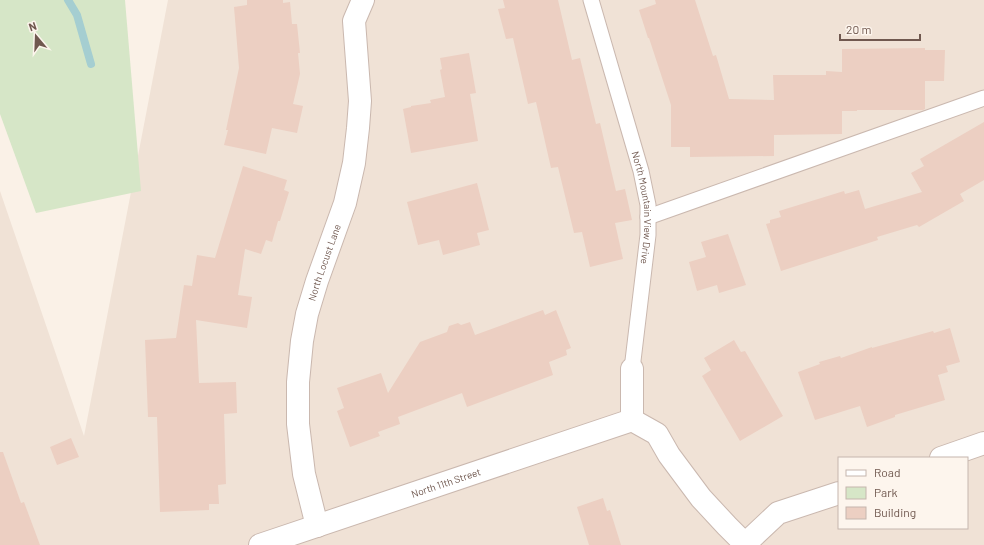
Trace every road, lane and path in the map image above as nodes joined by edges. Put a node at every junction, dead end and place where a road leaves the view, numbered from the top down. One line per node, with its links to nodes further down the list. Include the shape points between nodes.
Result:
1 (362, 0): 10 (street, North Locust Lane, via 354,20 360,101 354,163 345,203 307,314 298,382 298,424 304,474)
2 (591, 0): 4 (lane, North Mountain View Drive, via 641,171)
3 (984, 98): 4 (lane)
4 (648, 217): 5 (lane, North Mountain View Drive)
5 (632, 369): 6 (street, North Mountain View Drive)
6 (632, 420): 10 (street, North 11th Street); 11 (street, via 657,434 669,455 701,498)
7 (984, 443): 8 (street)
8 (944, 457)
9 (838, 493): 11 (street, via 778,513)
10 (317, 526): 12 (street, North 11th Street)
11 (746, 544)
12 (260, 545)

